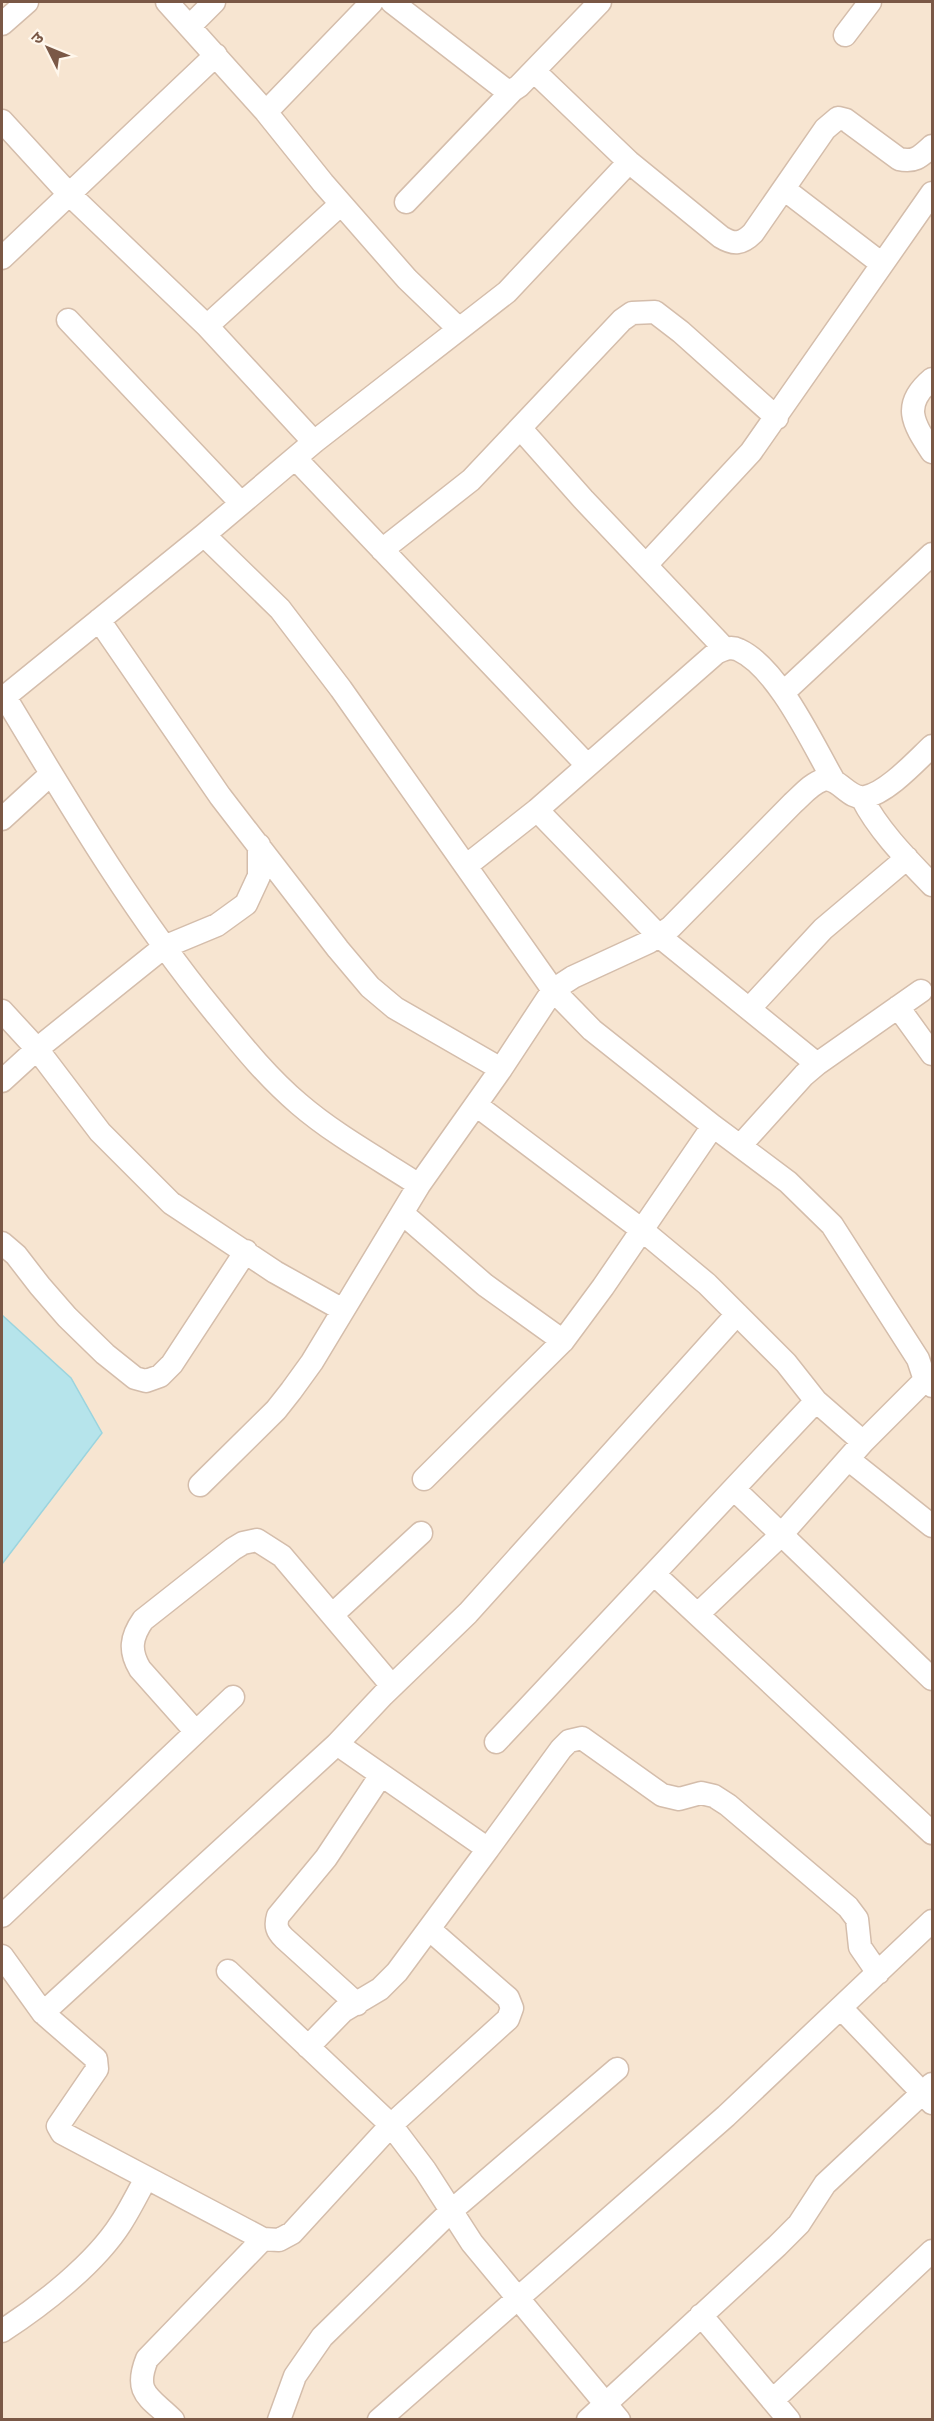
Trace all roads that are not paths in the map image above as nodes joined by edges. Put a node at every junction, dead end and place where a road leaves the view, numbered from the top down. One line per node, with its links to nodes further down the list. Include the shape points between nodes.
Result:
1 (27, 2): 8 (street)
2 (167, 2): 9 (street)
3 (214, 2): 9 (street)
4 (372, 2): 14 (street)
5 (392, 2): 13 (street, via 501,89)
6 (600, 2): 12 (street)
7 (870, 2): 10 (street)
8 (2, 24)
9 (190, 26): 11 (street)
10 (845, 35)
11 (216, 54): 14 (street); 19 (street)
12 (534, 71): 13 (street); 17 (street)
13 (513, 90): 21 (street)
14 (266, 112): 22 (street)
15 (2, 121): 19 (street)
16 (933, 146): 18 (street, via 917,159 899,159 838,118 825,129)
17 (628, 162): 18 (street, via 721,237 736,243 744,242 753,233); 27 (street, via 507,292)
18 (784, 189): 24 (street)
19 (68, 193): 23 (street); 26 (street)
20 (933, 193): 24 (street)
21 (406, 202)
22 (341, 204): 26 (street); 27 (street, via 407,279)
23 (2, 258)
24 (882, 264): 29 (street)
25 (68, 320): 34 (street)
26 (207, 326): 31 (street)
27 (459, 329): 31 (street)
28 (933, 379): 32 (street, via 921,388 912,413)
29 (777, 418): 30 (street, via 681,332 655,312 645,311 622,320); 38 (street, via 751,452)
30 (521, 429): 36 (street, via 471,480); 38 (street)
31 (314, 442): 33 (street)
32 (933, 452)
33 (295, 458): 34 (street); 36 (street)
34 (241, 503): 35 (street)
35 (204, 535): 39 (street); 52 (street, via 280,609)
36 (382, 550): 44 (street)
37 (933, 554): 41 (street)
38 (645, 565): 40 (street)
39 (99, 620): 42 (street); 50 (street, via 220,796)
40 (725, 649): 41 (street, via 737,649 752,659); 44 (street)
41 (783, 693): 46 (street)
42 (3, 698): 45 (street)
43 (933, 746): 47 (street, via 875,794)
44 (587, 765): 48 (street)
45 (51, 774): 49 (street); 55 (street)
46 (834, 781): 47 (street); 54 (street, via 814,785 793,803)
47 (862, 798): 51 (street)
48 (537, 810): 52 (street); 54 (street)
49 (2, 819)
50 (259, 845): 55 (street, via 259,876 246,904 217,926); 64 (street, via 370,987 395,1008)
51 (907, 858): 53 (street); 59 (street, via 823,929)
52 (466, 866): 56 (street)
53 (933, 885)
54 (659, 936): 56 (street); 59 (street)
55 (164, 947): 61 (street); 69 (street, via 241,1044 292,1098 336,1132)
56 (553, 990): 64 (street); 67 (street, via 592,1030)
57 (921, 991): 58 (street)
58 (898, 1007): 62 (street); 63 (street)
59 (749, 1009): 63 (street)
60 (2, 1011): 61 (street)
61 (37, 1050): 65 (street); 73 (street, via 100,1132 143,1177 171,1203)
62 (933, 1054)
63 (817, 1064): 68 (street)
64 (501, 1069): 66 (street)
65 (2, 1081)
66 (476, 1106): 69 (street); 71 (street)
67 (713, 1126): 68 (street); 71 (street)
68 (740, 1146): 77 (street, via 788,1182 832,1225 918,1359)
69 (419, 1185): 70 (street)
70 (402, 1213): 74 (street); 76 (street, via 485,1285)
71 (642, 1230): 75 (street); 76 (street)
72 (2, 1243): 73 (street, via 105,1354 135,1378 146,1381 160,1376 172,1364)
73 (246, 1251): 74 (street)
74 (343, 1310): 82 (street, via 312,1362 276,1410)
75 (737, 1314): 78 (street); 91 (street, via 468,1613)
76 (562, 1341): 81 (street)
77 (929, 1383): 79 (street)
78 (816, 1401): 79 (street); 83 (street)
79 (863, 1442): 80 (street)
80 (848, 1459): 84 (street); 86 (street)
81 (424, 1479)
82 (200, 1485)
83 (734, 1489): 86 (street); 87 (street)
84 (933, 1526)
85 (421, 1533): 89 (street)
86 (781, 1535): 88 (street); 90 (street)
87 (654, 1574): 88 (street); 94 (street)
88 (698, 1614): 97 (street)
89 (332, 1615): 91 (street); 93 (street, via 282,1556 257,1540 233,1549 143,1620 132,1643 134,1659)
90 (933, 1679)
91 (392, 1686): 95 (street)
92 (233, 1697): 93 (street)
93 (196, 1732): 99 (street)
94 (495, 1742)
95 (337, 1744): 96 (street); 107 (street)
96 (381, 1775): 98 (street); 105 (street, via 276,1924 284,1938)
97 (933, 1833)
98 (488, 1849): 101 (street); 104 (street, via 561,1749 569,1741 582,1738 662,1795 679,1799 700,1793 728,1805 848,1907 856,1919 860,1947)
99 (2, 1916)
100 (933, 1921): 104 (street)
101 (429, 1929): 105 (street, via 398,1972); 111 (street, via 500,1990 512,2008 508,2019)
102 (2, 1956): 107 (street)
103 (228, 1971): 108 (street)
104 (878, 1973): 106 (street)
105 (357, 2004): 108 (street, via 344,2011)
106 (841, 2007): 110 (street); 116 (street, via 726,2116)
107 (43, 2013): 112 (street, via 96,2059 97,2069 58,2126 62,2133)
108 (308, 2047): 111 (street)
109 (617, 2069): 113 (street)
110 (930, 2094): 117 (street, via 847,2162 825,2184 799,2224)
111 (391, 2125): 113 (street); 114 (street, via 292,2233 279,2240)
112 (146, 2178): 114 (street); 118 (street, via 121,2223 99,2250 45,2301)
113 (451, 2211): 116 (street); 122 (street, via 322,2337 295,2376)
114 (263, 2239): 121 (street, via 147,2359 140,2376 142,2389)
115 (933, 2252): 119 (street)
116 (518, 2300): 120 (street); 123 (street)
117 (701, 2315): 119 (street); 120 (street)
118 (2, 2331)
119 (773, 2400): 125 (street)
120 (612, 2411): 124 (street)
121 (173, 2420)
122 (279, 2420)
123 (379, 2420)
124 (588, 2420)
125 (789, 2420)

